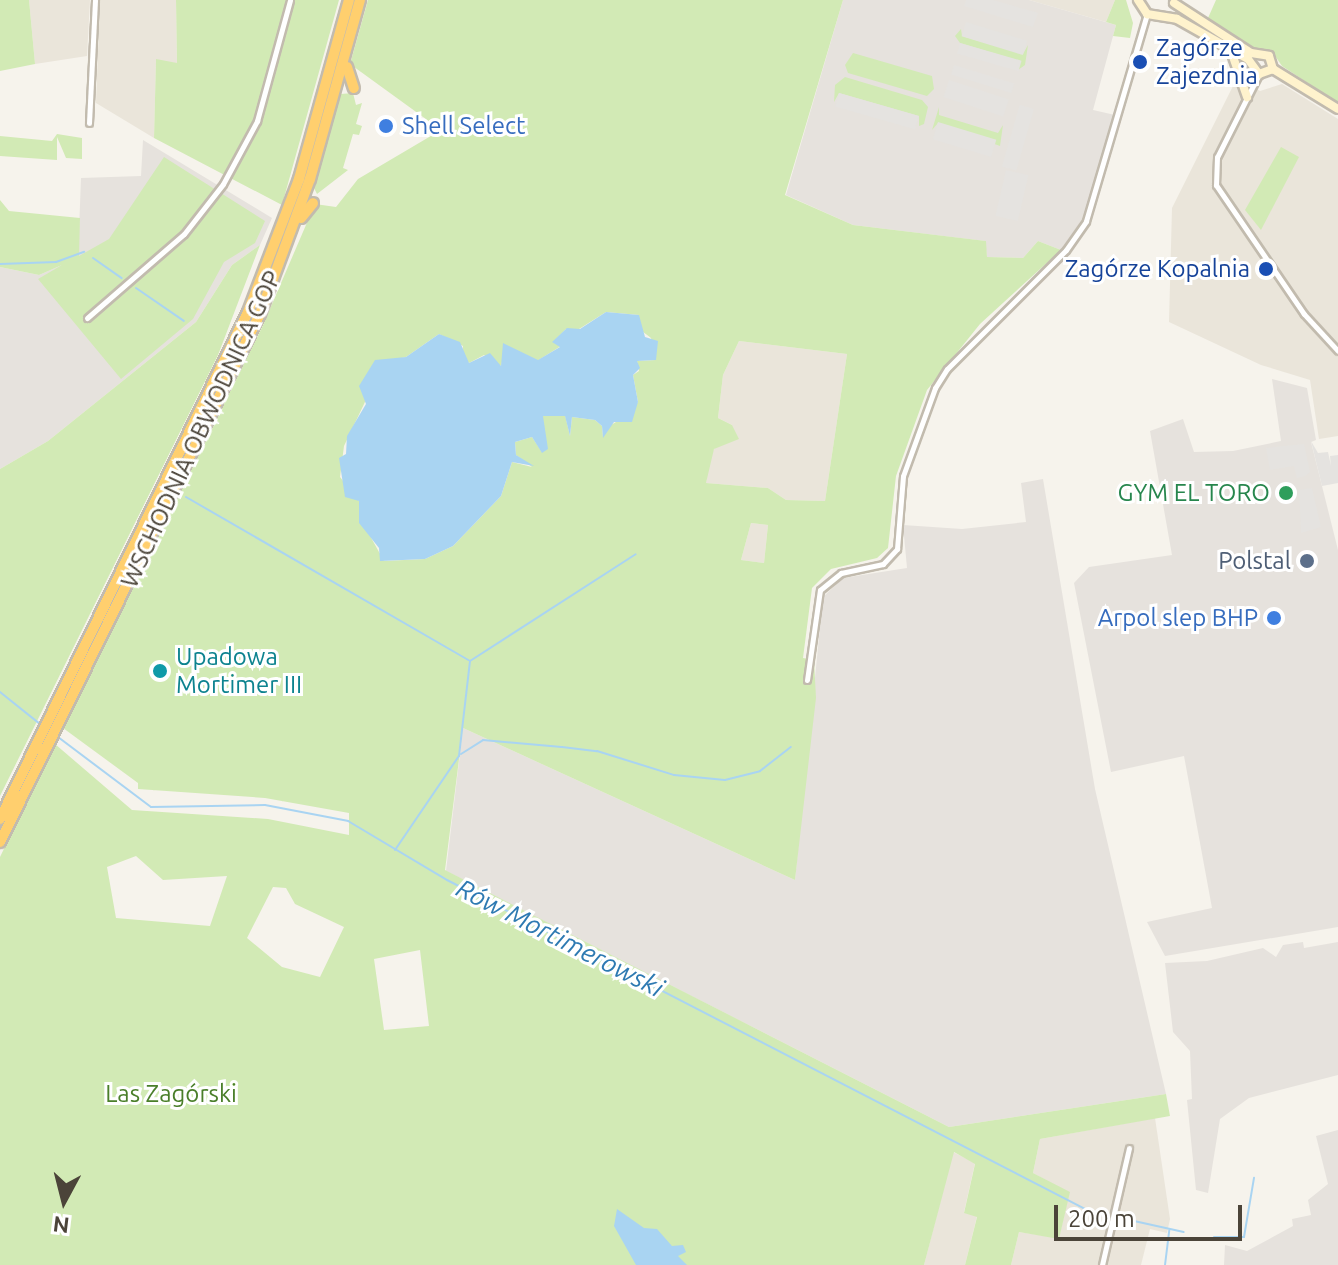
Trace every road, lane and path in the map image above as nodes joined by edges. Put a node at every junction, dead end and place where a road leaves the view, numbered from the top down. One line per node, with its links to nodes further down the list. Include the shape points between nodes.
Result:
1 (95, 0): 17 (street)
2 (290, 0): 20 (street, via 257,121 223,184 184,234)
3 (349, 0): 23 (highway, WSCHODNIA OBWODNICA GOP, via 299,179 253,299)
4 (360, 0): 9 (highway, WSCHODNIA OBWODNICA GOP)
5 (1138, 0): 7 (street)
6 (1174, 1): 8 (street); 11 (street)
7 (1147, 14): 8 (street); 22 (street, via 1086,221 1066,250 947,369 935,388 903,476 897,549 891,559 832,577 817,601)
8 (1161, 16): 10 (street)
9 (349, 45): 14 (highway, via 347,76); 19 (highway, WSCHODNIA OBWODNICA GOP)
10 (1230, 50): 11 (street); 15 (street)
11 (1256, 60): 12 (street, via 1271,57); 13 (street)
12 (1273, 69): 13 (street); 16 (street)
13 (1259, 74): 15 (street)
14 (354, 88)
15 (1247, 97): 21 (street, via 1217,157 1216,185 1304,314)
16 (1338, 109)
17 (89, 123)
18 (313, 203): 19 (highway)
19 (290, 237): 23 (highway, WSCHODNIA OBWODNICA GOP, via 260,314)
20 (87, 318)
21 (1338, 351)
22 (807, 680)
23 (72, 684): 24 (highway, WSCHODNIA OBWODNICA GOP)
24 (18, 794): 25 (highway, WSCHODNIA OBWODNICA GOP); 26 (highway, WSCHODNIA OBWODNICA GOP)
25 (0, 819)
26 (0, 842)
27 (1129, 1148): 28 (street)
28 (1102, 1265)

